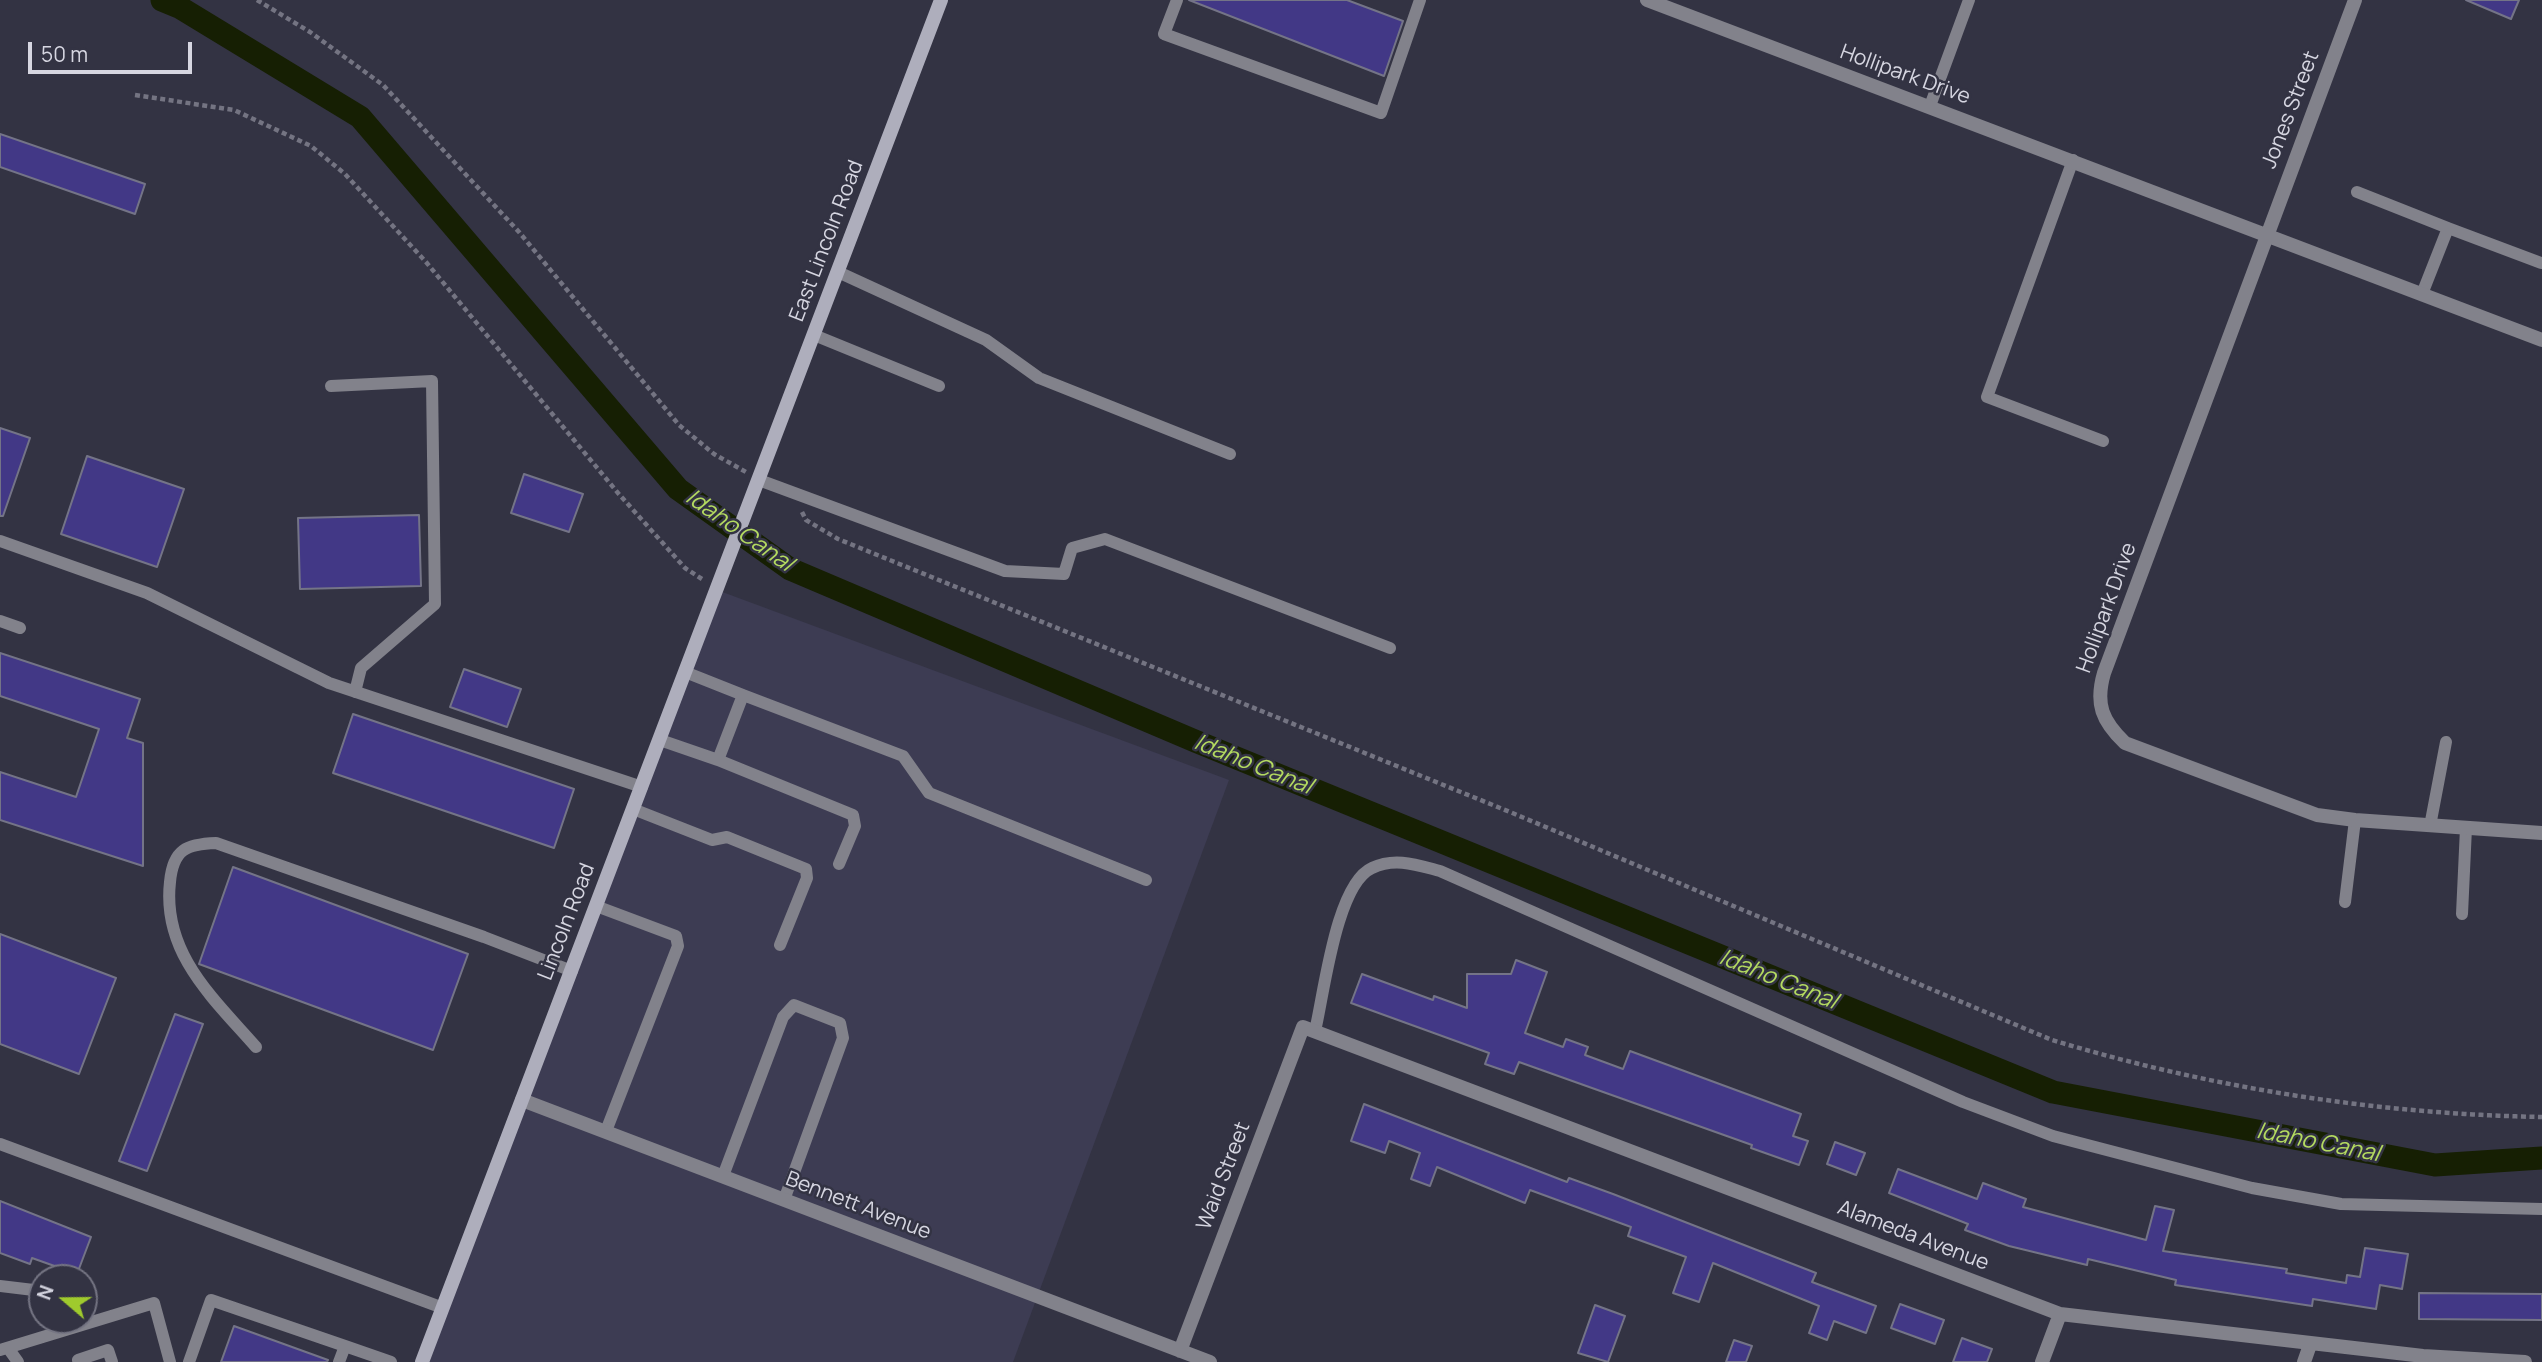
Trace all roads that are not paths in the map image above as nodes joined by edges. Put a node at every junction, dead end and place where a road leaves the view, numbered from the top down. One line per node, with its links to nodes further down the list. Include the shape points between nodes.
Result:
1 (941, 0): 13 (main road, East Lincoln Road)
2 (1177, 0): 3 (lane, via 1164,34 1381,113)
3 (1420, 0)
4 (1647, 0): 7 (street, Hollipark Drive)
5 (1969, 0): 7 (lane)
6 (2355, 0): 11 (street, Jones Street)
7 (1930, 106): 8 (street, Hollipark Drive)
8 (2073, 160): 11 (street, Hollipark Drive); 19 (lane, via 1987,397)
9 (2357, 192): 10 (lane)
10 (2448, 228): 12 (lane); 14 (lane)
11 (2266, 234): 14 (street, Hollipark Drive); 35 (street, Hollipark Drive, via 2104,673 2100,712 2125,743 2294,808)
12 (2541, 263)
13 (838, 272): 15 (main road, East Lincoln Road); 20 (lane, via 986,340 1039,378)
14 (2422, 294): 16 (street, Hollipark Drive)
15 (814, 335): 18 (lane); 21 (main road, East Lincoln Road)
16 (2542, 340)
17 (331, 386): 28 (lane, via 432,381 435,604 361,668)
18 (939, 386)
19 (2103, 441)
20 (1230, 454)
21 (759, 480): 22 (main road, East Lincoln Road); 26 (lane, via 1005,572 1064,574 1072,548 1105,539)
22 (752, 498): 27 (main road, Lincoln Road)
23 (0, 541): 28 (lane, via 147,593)
24 (0, 621): 25 (lane)
25 (20, 628)
26 (1390, 648)
27 (685, 672): 29 (lane); 30 (main road, Lincoln Road)
28 (355, 692): 33 (lane)
29 (743, 695): 32 (lane); 40 (lane, via 903,756 929,793)
30 (660, 740): 32 (lane); 33 (main road, Lincoln Road)
31 (2446, 742): 36 (lane)
32 (718, 760): 39 (lane, via 853,815 855,826)
33 (642, 787): 34 (main road, Lincoln Road)
34 (633, 809): 42 (main road, Lincoln Road); 44 (lane, via 712,840 727,837 806,869 807,878)
35 (2355, 820): 36 (street, Hollipark Drive); 41 (lane)
36 (2430, 826): 37 (street, Hollipark Drive)
37 (2466, 828): 38 (street, Hollipark Drive); 43 (lane)
38 (2542, 833)
39 (839, 864)
40 (1146, 880)
41 (2346, 902)
42 (596, 906): 45 (main road, Lincoln Road); 49 (lane, via 676,936 678,946)
43 (2462, 914)
44 (780, 945)
45 (572, 971): 47 (lane, via 216,843 191,844 178,855 171,874 171,928 190,970); 48 (main road, Lincoln Road)
46 (1315, 1031): 53 (lane, via 1342,911 1355,882 1371,868 1401,861 1440,871 1939,1091 2053,1136 2252,1188 2341,1204); 58 (street, Alameda Avenue); 63 (street, Waid Street, via 1303,1027)
47 (256, 1047)
48 (522, 1100): 49 (street, Bennett Avenue); 56 (main road, Lincoln Road)
49 (606, 1131): 51 (street, Bennett Avenue)
50 (0, 1144): 56 (lane)
51 (723, 1176): 52 (street, Bennett Avenue); 52 (lane, via 783,1017 794,1005 840,1023 843,1038)
52 (784, 1200): 63 (street, Bennett Avenue)
53 (2542, 1209)
54 (0, 1286): 55 (lane)
55 (28, 1289)
56 (443, 1308): 71 (main road, Lincoln Road)
57 (98, 1314): 67 (lane, via 155,1303)
58 (2060, 1314): 60 (street, Alameda Avenue); 73 (street)
59 (43, 1334): 62 (lane)
60 (2310, 1345): 74 (street); 75 (street, Alameda Avenue)
61 (345, 1346): 68 (lane, via 211,1300); 69 (lane); 70 (lane)
62 (4, 1349): 65 (lane)
63 (1180, 1351): 72 (street, Bennett Avenue)
64 (78, 1360): 66 (lane, via 108,1350)
65 (18, 1362)
66 (111, 1362)
67 (170, 1362)
68 (189, 1362)
69 (340, 1362)
70 (391, 1362)
71 (422, 1362)
72 (1210, 1362)
73 (2042, 1362)
74 (2304, 1362)
75 (2525, 1362)

